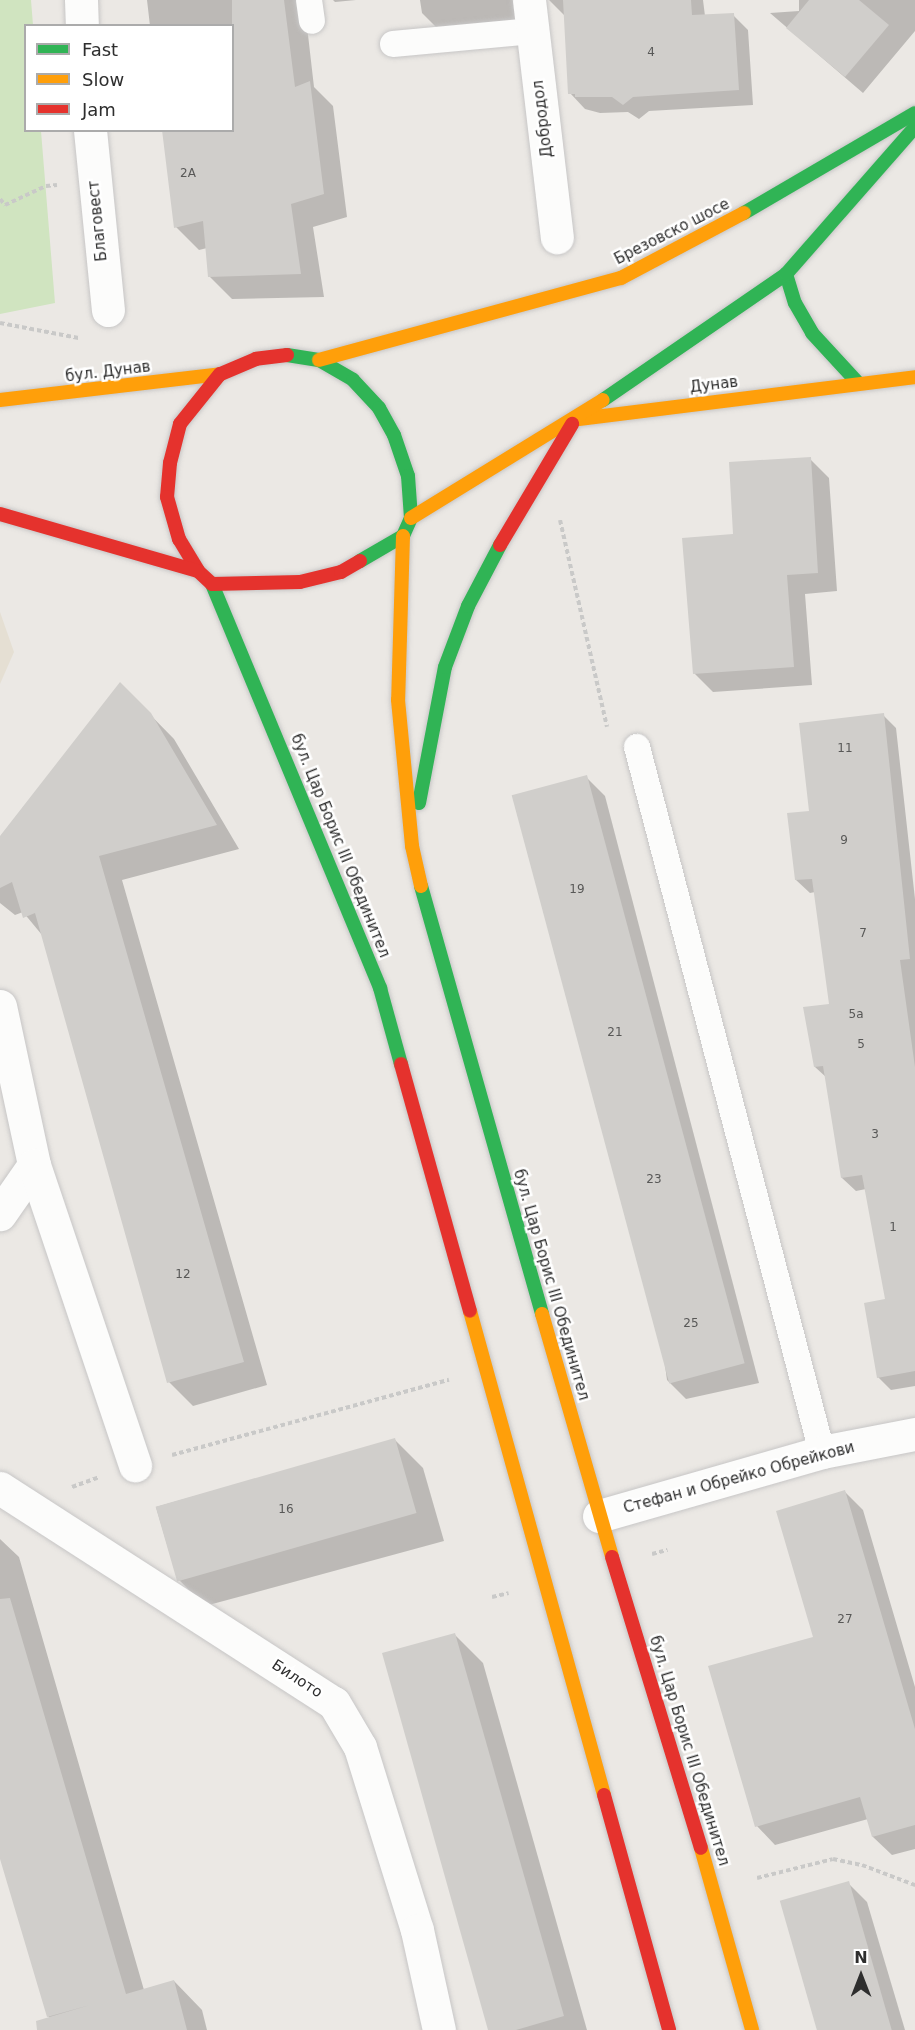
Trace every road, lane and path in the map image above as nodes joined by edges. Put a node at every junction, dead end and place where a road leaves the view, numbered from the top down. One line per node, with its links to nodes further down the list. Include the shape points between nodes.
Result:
1 (81, 0): 3 (street)
2 (530, 16): 4 (lane); 11 (street, Добродол)
3 (82, 24)
4 (393, 44)
5 (915, 113): 16 (main road, Брезовско шосе, via 699,239 621,278)
6 (915, 127): 12 (main road)
7 (90, 132): 8 (street, Благовест)
8 (93, 181): 10 (path, via 46,186); 13 (street, Благовест)
9 (0, 199): 10 (path)
10 (2, 207)
11 (557, 237)
12 (786, 274): 19 (main road, via 795,303 812,333); 21 (main road)
13 (108, 310)
14 (0, 323): 15 (path)
15 (90, 340)
16 (319, 360): 17 (main road, via 287,355 256,359); 24 (main road, via 353,380 379,408 394,435 408,476)
17 (220, 374): 20 (main road, бул. Дунав); 26 (main road, via 180,424 170,463 167,497 179,539)
18 (915, 377): 19 (main road, Дунав)
19 (858, 383): 21 (main road, Дунав)
20 (0, 400)
21 (574, 420): 24 (main road); 29 (main road, via 489,564 460,627 438,700)
22 (559, 512): 28 (path, via 613,753)
23 (0, 514): 26 (main road)
24 (411, 518): 25 (main road, бул. Цар Борис III Обединител)
25 (404, 536): 27 (main road, via 341,572 300,582); 29 (main road, бул. Цар Борис III Обединител, via 398,700)
26 (198, 571): 27 (main road)
27 (212, 584): 33 (main road, бул. Цар Борис III Обединител, via 380,988)
28 (637, 747): 35 (lane)
29 (412, 846): 38 (main road, бул. Цар Борис III Обединител)
30 (0, 1006): 31 (street)
31 (34, 1165): 32 (street); 36 (street)
32 (0, 1214)
33 (484, 1371): 36 (path); 42 (main road, бул. Цар Борис III Обединител)
34 (915, 1434): 35 (street, Стефан и Обрейко Обрейкови)
35 (822, 1452): 38 (street, Стефан и Обрейко Обрейкови)
36 (135, 1465)
37 (0, 1488): 41 (street, Билото, via 334,1704 360,1747 417,1930)
38 (599, 1516): 43 (main road, бул. Цар Борис III Обединител, via 671,1739)
39 (757, 1878): 40 (path, via 833,1859 862,1865)
40 (915, 1886)
41 (439, 2030)
42 (669, 2030)
43 (752, 2030)

